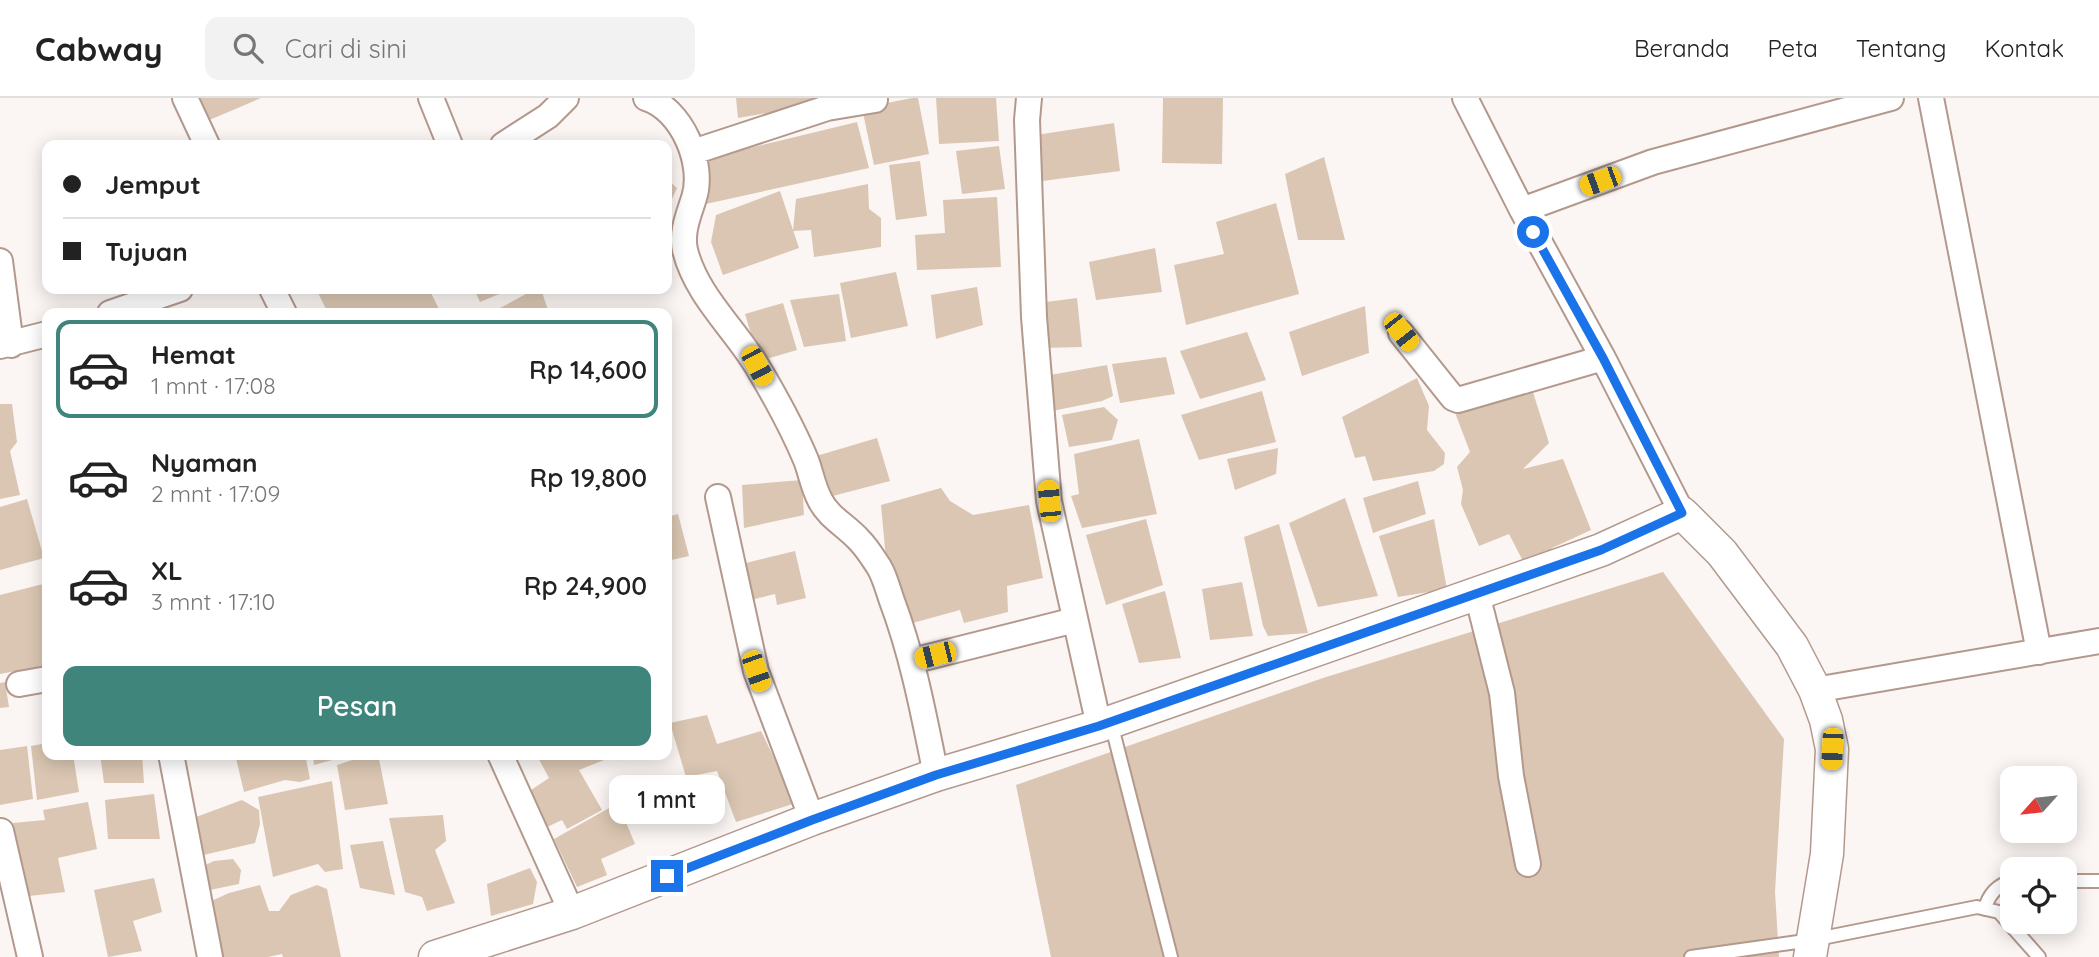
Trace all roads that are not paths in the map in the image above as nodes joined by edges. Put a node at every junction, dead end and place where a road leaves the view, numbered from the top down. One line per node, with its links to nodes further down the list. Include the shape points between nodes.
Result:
1 (185, 98): 11 (street)
2 (430, 98): 12 (street)
3 (566, 98): 13 (street)
4 (646, 98): 14 (street, via 669,111)
5 (1029, 98): 26 (street, via 1034,317 1049,501)
6 (1465, 98): 15 (street)
7 (1891, 98): 15 (street, via 1653,162)
8 (1931, 98): 28 (street)
9 (874, 100): 10 (street)
10 (845, 102): 14 (street)
11 (204, 140)
12 (448, 140)
13 (511, 140)
14 (693, 152): 29 (street, via 695,196 687,215 684,248 714,309 757,366 788,421 820,500 880,568)
15 (1522, 210): 22 (street)
16 (0, 261): 21 (street)
17 (165, 294): 18 (street)
18 (125, 308)
19 (1401, 332): 22 (street, via 1458,400)
20 (42, 335): 21 (street)
21 (6, 346)
22 (1603, 358): 24 (street)
23 (718, 497): 37 (street, via 756,671)
24 (1682, 513): 25 (street, via 1601,550); 32 (street, via 1722,552 1784,636)
25 (1477, 593): 33 (street); 39 (street, via 1502,693 1511,776)
26 (1075, 620): 29 (street); 33 (street)
27 (2099, 641): 28 (street)
28 (2039, 652): 32 (street)
29 (912, 661): 36 (street)
30 (42, 680): 31 (street)
31 (19, 684)
32 (1815, 690): 45 (street, via 1832,749 1826,854)
33 (1105, 724): 36 (street); 49 (lane)
34 (172, 760): 47 (street)
35 (503, 760): 44 (street)
36 (936, 775): 37 (street)
37 (812, 820): 44 (street)
38 (1, 831): 46 (street)
39 (1528, 864)
40 (2077, 881): 41 (lane)
41 (2099, 881)
42 (2000, 886): 43 (lane, via 1987,899)
43 (1985, 909): 45 (lane, via 1944,912 1842,934); 51 (lane, via 1999,912)
44 (572, 913): 48 (street)
45 (1811, 949): 50 (lane)
46 (30, 957)
47 (210, 957)
48 (435, 957)
49 (1171, 957)
50 (1691, 957)
51 (2039, 957)

